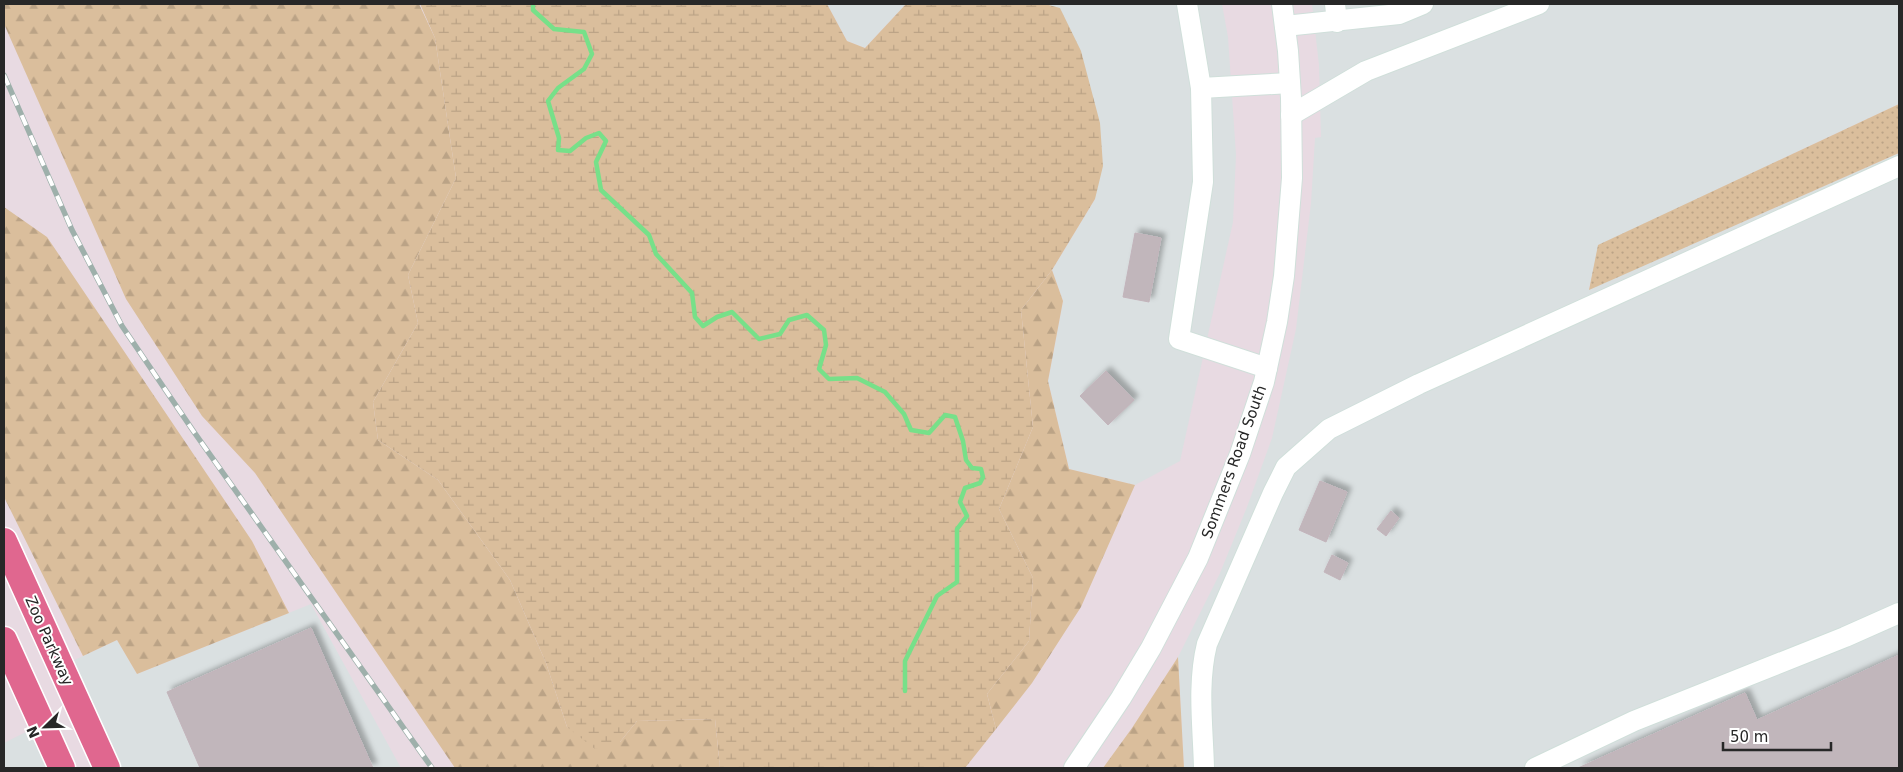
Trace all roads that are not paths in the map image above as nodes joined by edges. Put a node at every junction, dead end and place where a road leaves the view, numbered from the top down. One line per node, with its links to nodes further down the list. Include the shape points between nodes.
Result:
1 (1187, 4): 8 (street)
2 (1282, 4): 6 (street, Sommers Road South)
3 (1422, 4): 5 (street, via 1399,14)
4 (1539, 4): 9 (street, via 1366,71)
5 (1336, 13): 6 (street)
6 (1285, 26): 7 (street, Sommers Road South)
7 (1290, 83): 8 (street); 9 (street, Sommers Road South)
8 (1201, 88): 11 (street, via 1203,182 1179,339)
9 (1292, 116): 11 (street, Sommers Road South, via 1288,240)
10 (1899, 166): 20 (street, via 1418,384 1329,429 1305,449 1286,467 1207,644 1201,692)
11 (1267, 368): 19 (street, Sommers Road South, via 1256,410 1198,558 1151,648)
12 (4, 541): 15 (main road, Zoo Parkway)
13 (1899, 613): 21 (street, via 1634,721)
14 (4, 640): 16 (main road)
15 (80, 709): 16 (main road); 18 (main road, Zoo Parkway)
16 (44, 727): 17 (main road)
17 (62, 768)
18 (107, 768)
19 (1074, 768)
20 (1204, 768)
21 (1535, 768)

